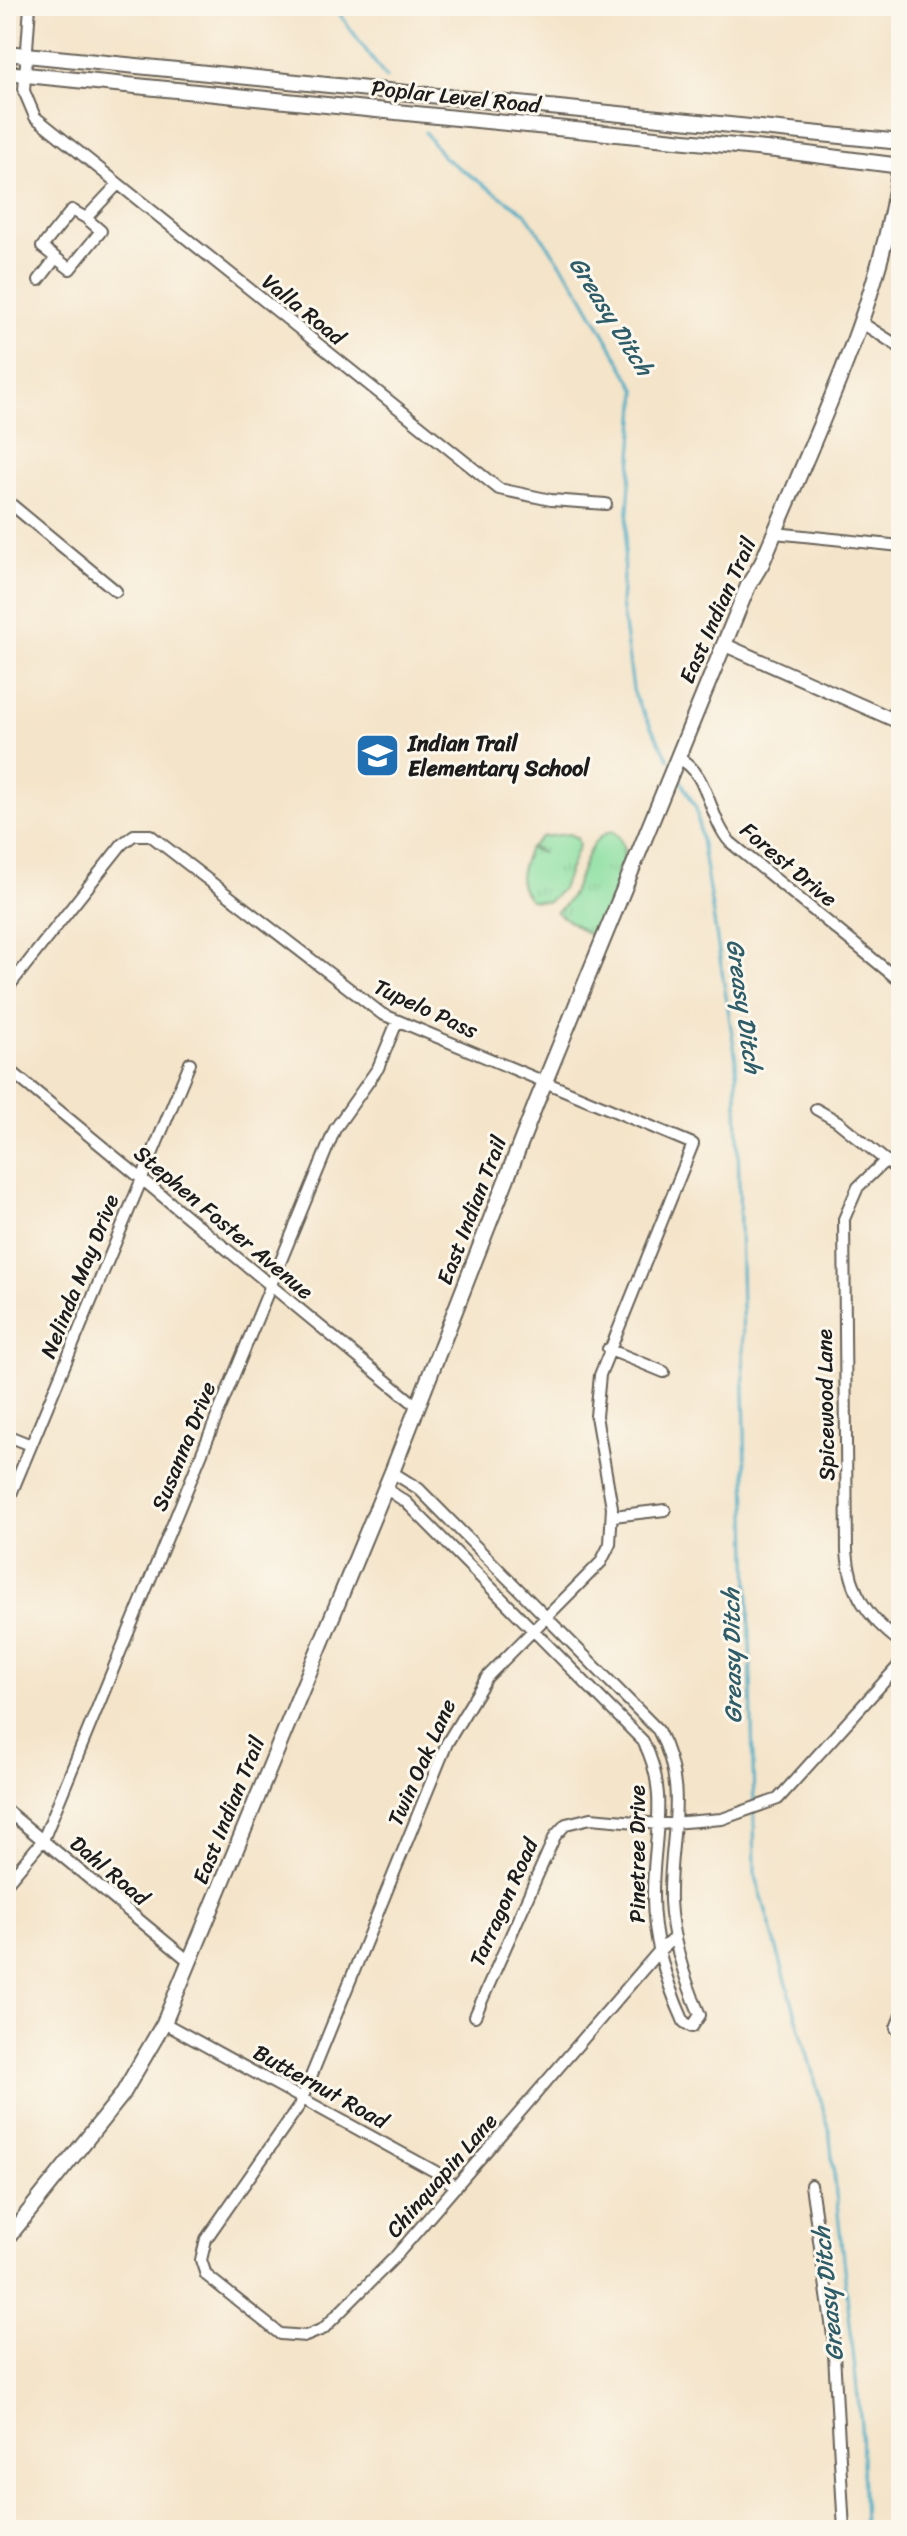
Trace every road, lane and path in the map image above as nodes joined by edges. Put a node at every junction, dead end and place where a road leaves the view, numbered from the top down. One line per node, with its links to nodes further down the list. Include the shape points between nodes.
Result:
1 (30, 6): 3 (street, Valla Road)
2 (6, 53): 3 (main road, Poplar Level Road)
3 (26, 55): 5 (street, Valla Road); 6 (main road, Poplar Level Road)
4 (6, 73): 5 (main road, Poplar Level Road)
5 (24, 75): 8 (main road, Poplar Level Road); 9 (street, Valla Road, via 27,104 35,117)
6 (901, 142)
7 (901, 158): 8 (main road, East Indian Trail)
8 (900, 166): 13 (main road, East Indian Trail)
9 (118, 184): 10 (street); 16 (street, Valla Road, via 499,489)
10 (86, 218): 11 (street, via 72,210 42,247); 11 (street, via 101,231 70,269)
11 (55, 259): 12 (street)
12 (39, 280)
13 (862, 323): 14 (street); 17 (main road, East Indian Trail)
14 (901, 348)
15 (6, 500): 19 (street)
16 (606, 504)
17 (775, 533): 18 (street); 20 (main road, East Indian Trail)
18 (901, 546)
19 (116, 591)
20 (725, 645): 21 (street); 22 (main road, East Indian Trail)
21 (901, 723)
22 (678, 758): 23 (street, Forest Drive, via 697,773 717,825 730,842); 28 (main road, East Indian Trail)
23 (901, 982)
24 (6, 990): 25 (street, Tupelo Pass, via 134,835 158,838 358,998)
25 (397, 1022): 28 (street, Tupelo Pass); 34 (street, Susanna Drive, via 378,1068 335,1129)
26 (190, 1063): 33 (street, Nelinda May Drive)
27 (6, 1067): 33 (street, Stephen Foster Avenue)
28 (545, 1083): 30 (street, Tupelo Pass); 37 (main road, East Indian Trail)
29 (816, 1109): 31 (street)
30 (693, 1144): 35 (street, Twin Oak Lane)
31 (885, 1161): 32 (street); 47 (street, Spicewood Lane, via 858,1187 844,1219 847,1551 857,1598 871,1619)
32 (901, 1173)
33 (141, 1178): 34 (street, Stephen Foster Avenue); 39 (street, Nelinda May Drive)
34 (270, 1287): 37 (street, Stephen Foster Avenue); 52 (street, Susanna Drive)
35 (608, 1349): 36 (street); 44 (street, Twin Oak Lane, via 596,1416)
36 (664, 1372)
37 (418, 1407): 40 (main road, East Indian Trail)
38 (6, 1435): 39 (street)
39 (31, 1445): 42 (street, Nelinda May Drive)
40 (392, 1472): 41 (main road, East Indian Trail); 45 (street, Pinetree Drive, via 419,1489)
41 (385, 1488): 46 (street, Pinetree Drive, via 406,1502); 56 (main road, East Indian Trail)
42 (6, 1506)
43 (665, 1510): 44 (street)
44 (613, 1516): 45 (street, Twin Oak Lane, via 610,1544 601,1562)
45 (546, 1615): 46 (street, Twin Oak Lane); 50 (street, Pinetree Drive, via 658,1730 677,1782)
46 (534, 1628): 51 (street, Pinetree Drive, via 643,1741 660,1785); 61 (street, Twin Oak Lane, via 479,1687 447,1743)
47 (901, 1643)
48 (901, 1663): 50 (street, Tarragon Road, via 786,1793 737,1816)
49 (6, 1810): 52 (street, Dahl Road)
50 (678, 1820): 51 (street, Tarragon Road); 54 (street, Pinetree Drive, via 670,1881)
51 (659, 1824): 55 (street, Pinetree Drive, via 653,1902); 58 (street, Tarragon Road, via 591,1818 560,1830)
52 (43, 1840): 53 (street, Susanna Drive); 56 (street, Dahl Road)
53 (6, 1884)
54 (675, 1937): 55 (street, Chinquapin Lane); 55 (street, Pinetree Drive, via 700,2015 692,2027 678,2009)
55 (659, 1951): 63 (street, Chinquapin Lane)
56 (189, 1961): 59 (main road, East Indian Trail)
57 (901, 2015): 60 (street, via 896,2028)
58 (475, 2016)
59 (164, 2023): 61 (street, Butternut Road); 64 (main road, East Indian Trail, via 122,2095)
60 (900, 2034)
61 (302, 2099): 63 (street, Butternut Road); 65 (street, Twin Oak Lane, via 287,2128 206,2239 201,2260)
62 (811, 2185): 66 (street, via 833,2336)
63 (456, 2187): 65 (street, Chinquapin Lane, via 394,2258 314,2333 280,2334)
64 (6, 2240)
65 (206, 2275)
66 (844, 2530)

